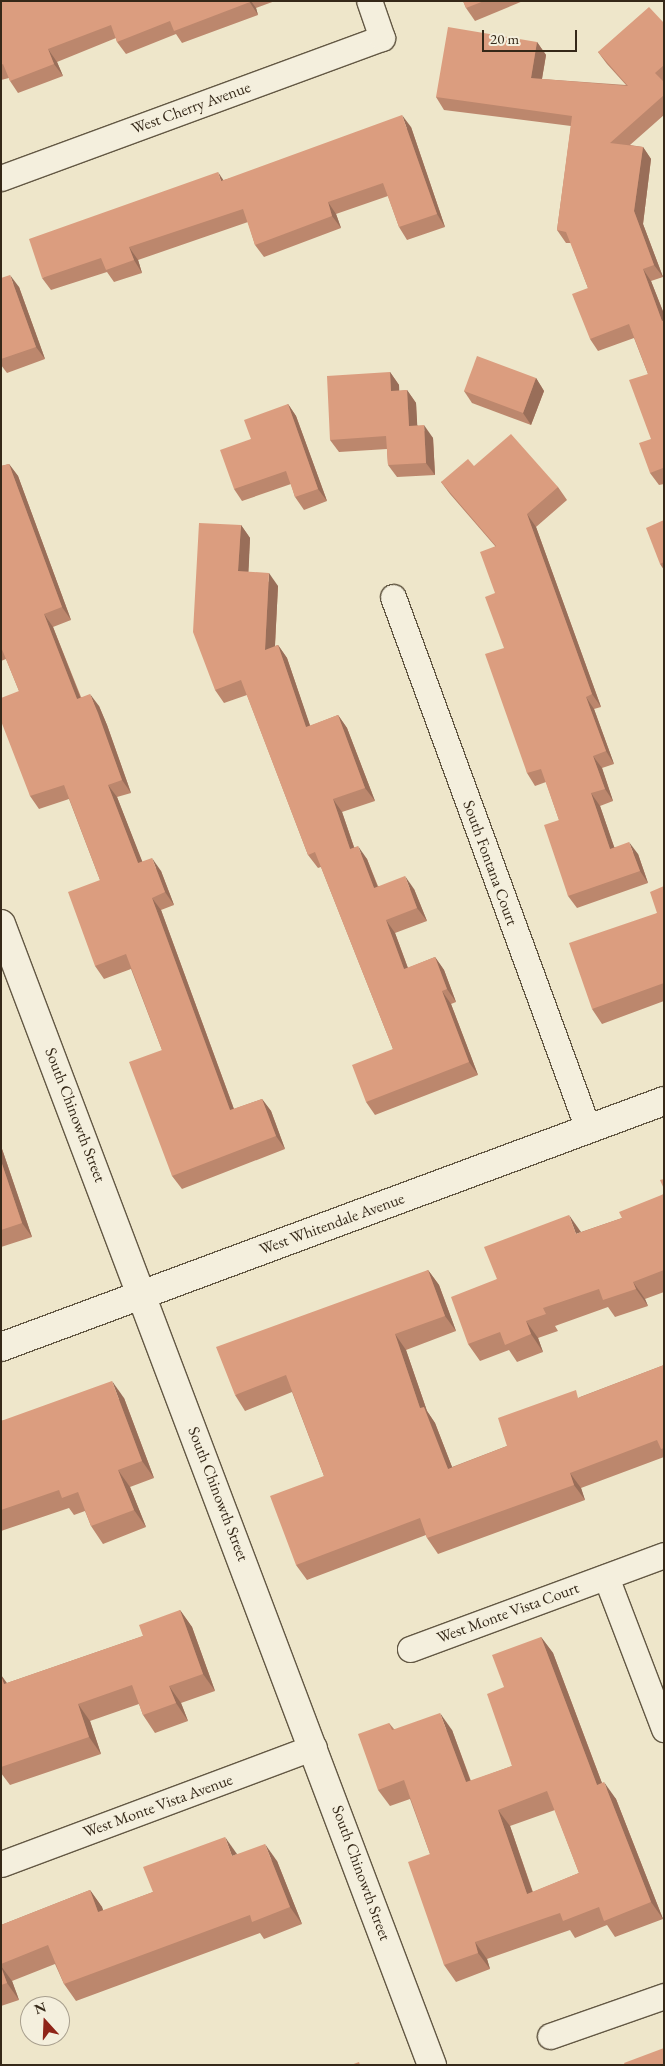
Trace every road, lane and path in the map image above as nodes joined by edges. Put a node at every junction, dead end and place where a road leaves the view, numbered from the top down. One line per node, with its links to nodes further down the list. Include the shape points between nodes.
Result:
1 (368, 1): 2 (street, West Cherry Avenue, via 382,38)
2 (1, 178)
3 (393, 597): 6 (street, South Fontana Court)
4 (1, 924): 7 (street, South Chinowth Street)
5 (664, 1102): 6 (street, West Whitendale Avenue)
6 (588, 1130): 7 (street, West Whitendale Avenue)
7 (143, 1295): 8 (street, West Whitendale Avenue); 13 (street, South Chinowth Street)
8 (1, 1347)
9 (664, 1555): 10 (street)
10 (606, 1577): 11 (street, West Monte Vista Court); 12 (street)
11 (410, 1649)
12 (664, 1729)
13 (314, 1748): 14 (street, West Monte Vista Avenue); 17 (street, South Chinowth Street)
14 (1, 1864)
15 (664, 1996): 16 (street)
16 (550, 2036)
17 (432, 2065)

